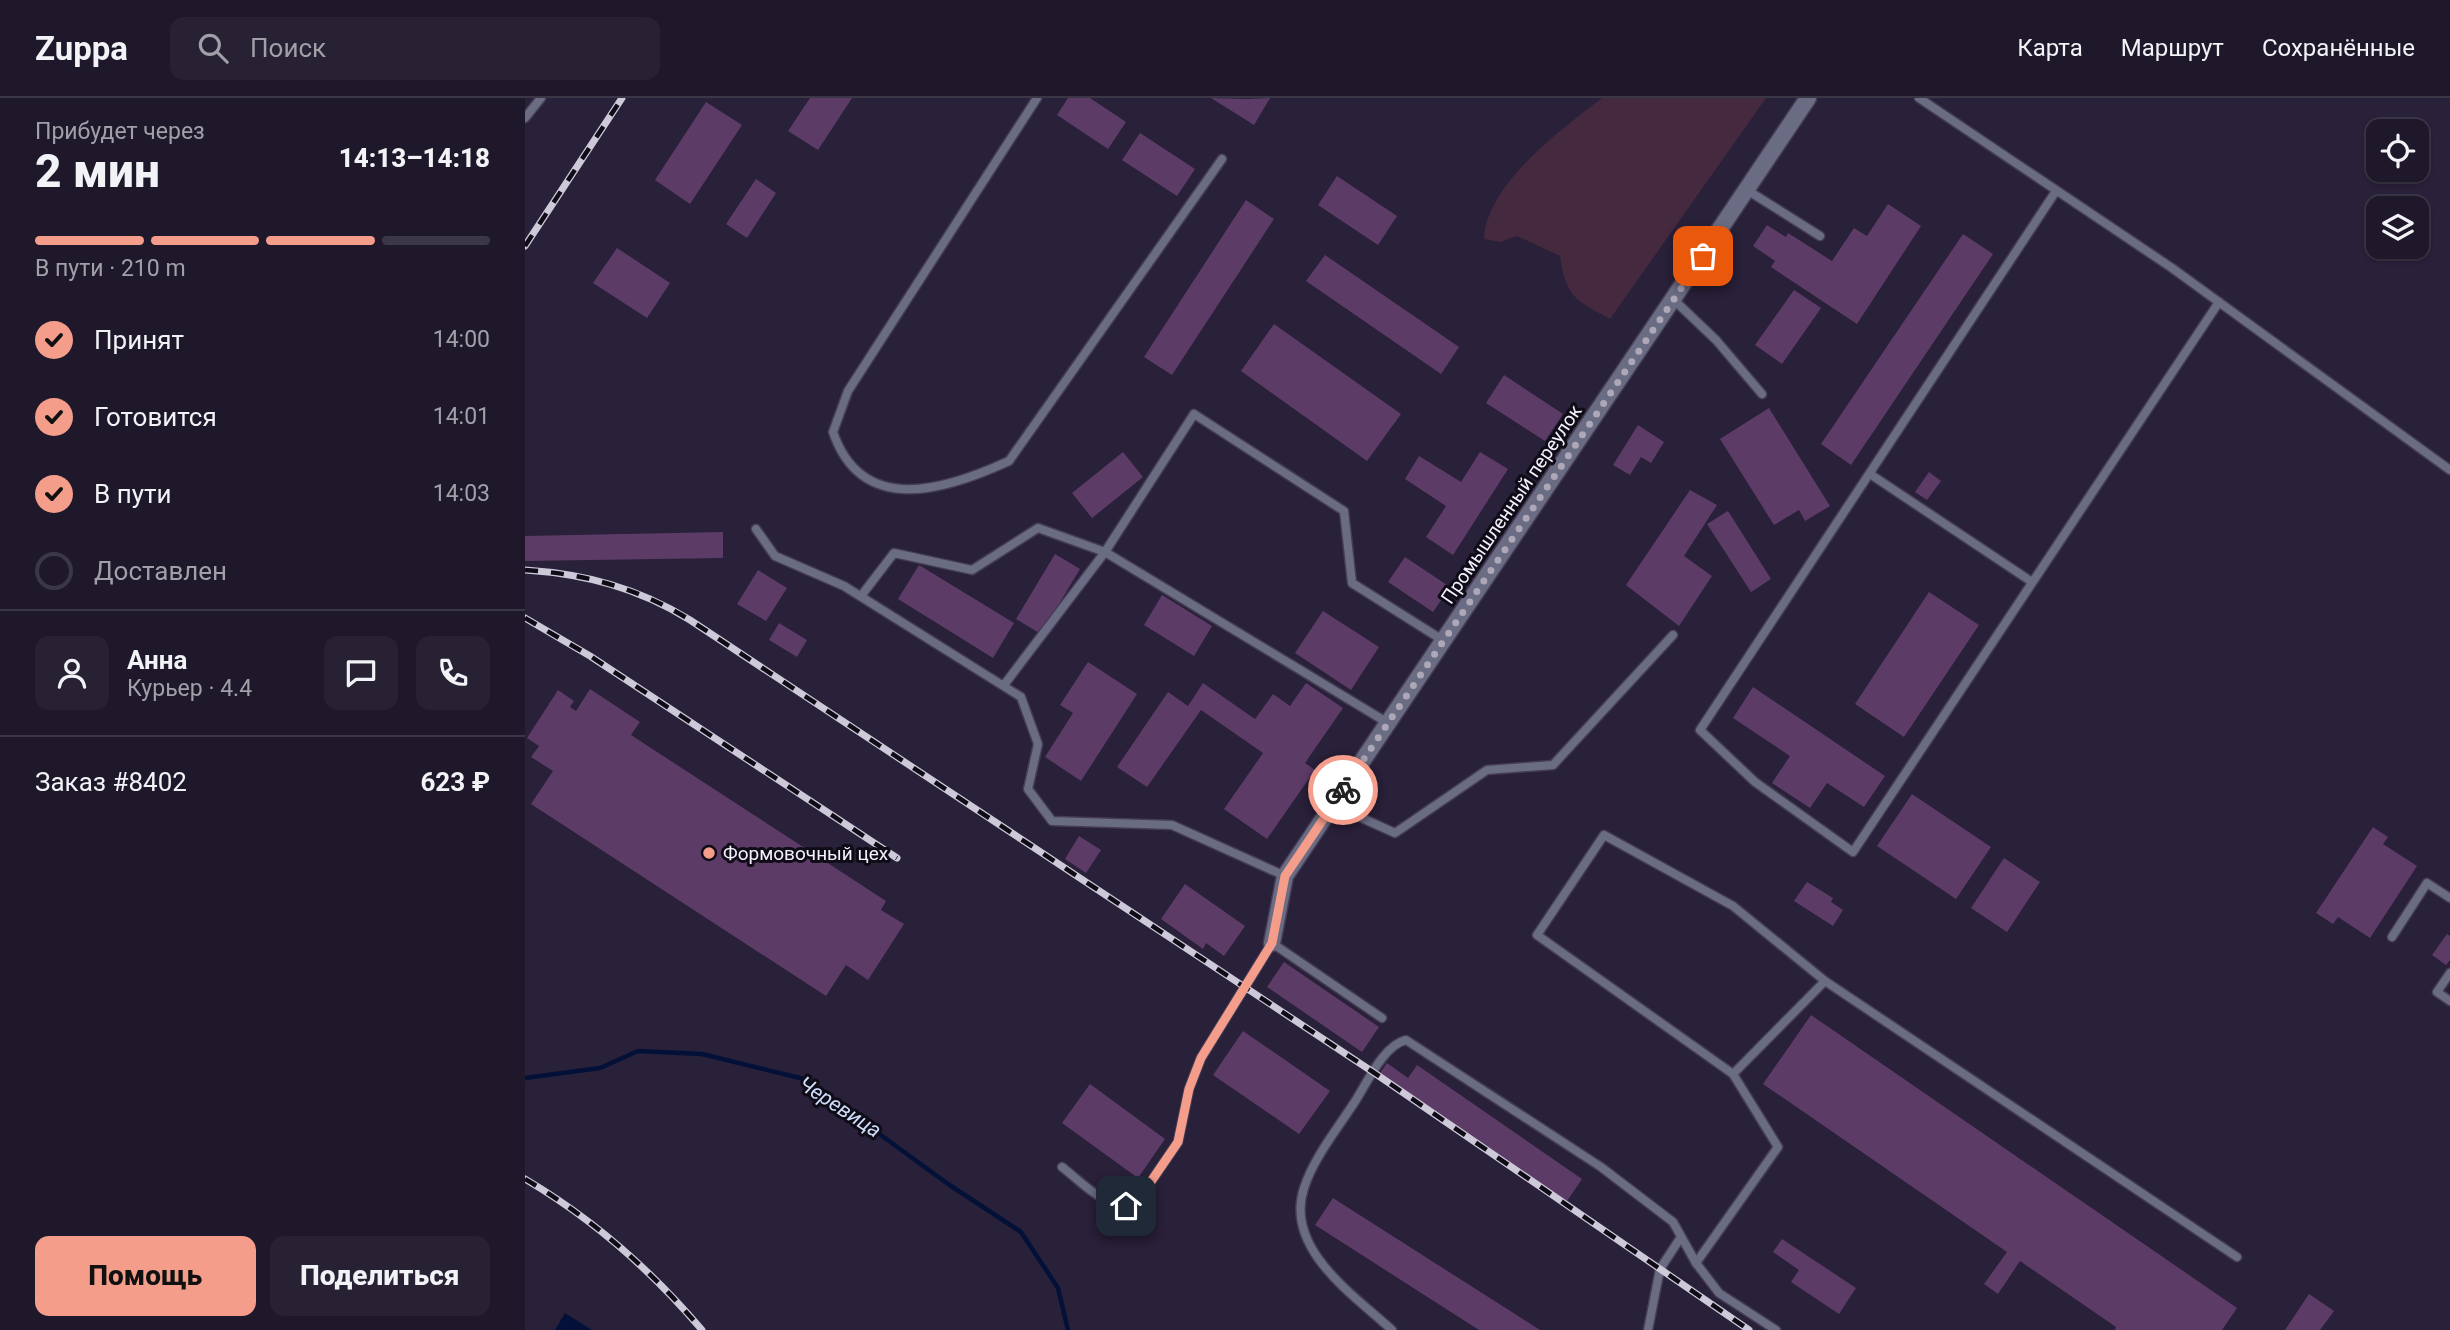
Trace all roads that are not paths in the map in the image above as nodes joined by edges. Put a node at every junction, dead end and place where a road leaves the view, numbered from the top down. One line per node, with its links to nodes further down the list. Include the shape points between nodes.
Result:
1 (541, 98): 5 (lane)
2 (1037, 98): 6 (lane, via 848,391 833,432 841,455 868,482 886,488 928,489 972,478 1009,461)
3 (1808, 98): 7 (street, Промышленный переулок)
4 (1919, 98): 8 (lane)
5 (525, 118)
6 (1222, 159)
7 (1747, 190): 9 (lane); 10 (street, Промышленный переулок)
8 (2056, 191): 11 (lane); 14 (lane)
9 (1820, 236)
10 (1674, 300): 12 (lane); 20 (street, Промышленный переулок)
11 (2219, 302): 13 (lane); 17 (lane)
12 (1762, 394)
13 (2450, 470)
14 (1870, 474): 17 (lane); 17 (lane, via 1700,730 1755,782 1853,852)
15 (756, 530): 18 (lane, via 775,556)
16 (1105, 552): 18 (lane, via 1038,528 972,570 894,553); 20 (lane, via 1194,414 1344,511 1352,583); 21 (lane); 22 (lane)
17 (2032, 582)
18 (861, 596): 21 (lane)
19 (1674, 635): 23 (lane, via 1553,765 1487,769 1395,833)
20 (1444, 641): 22 (street, Промышленный переулок)
21 (1003, 685): 24 (lane, via 1021,697 1038,744 1028,789 1052,821 1172,825)
22 (1388, 723): 23 (street, Промышленный переулок)
23 (1333, 805): 24 (street, Промышленный переулок)
24 (1285, 876): 27 (street, Промышленный переулок)
25 (2450, 898): 26 (lane, via 2427,883)
26 (2392, 937)
27 (1272, 943): 31 (lane); 33 (lane, via 1201,1058 1178,1142 1137,1202 1126,1206 1107,1202)
28 (2450, 973): 30 (lane, via 2437,992)
29 (1825, 981): 32 (lane); 32 (lane, via 1733,906 1604,835 1537,935); 35 (lane)
30 (2450, 1001)
31 (1382, 1018)
32 (1733, 1074): 36 (lane, via 1778,1147)
33 (1062, 1167)
34 (1681, 1237): 36 (lane); 37 (lane, via 1673,1222 1601,1167 1415,1042 1396,1042 1310,1172 1301,1210 1304,1234 1320,1263); 38 (lane, via 1660,1269)
35 (2237, 1257)
36 (1696, 1263): 39 (lane, via 1719,1293)
37 (1392, 1330)
38 (1648, 1330)
39 (1776, 1330)

